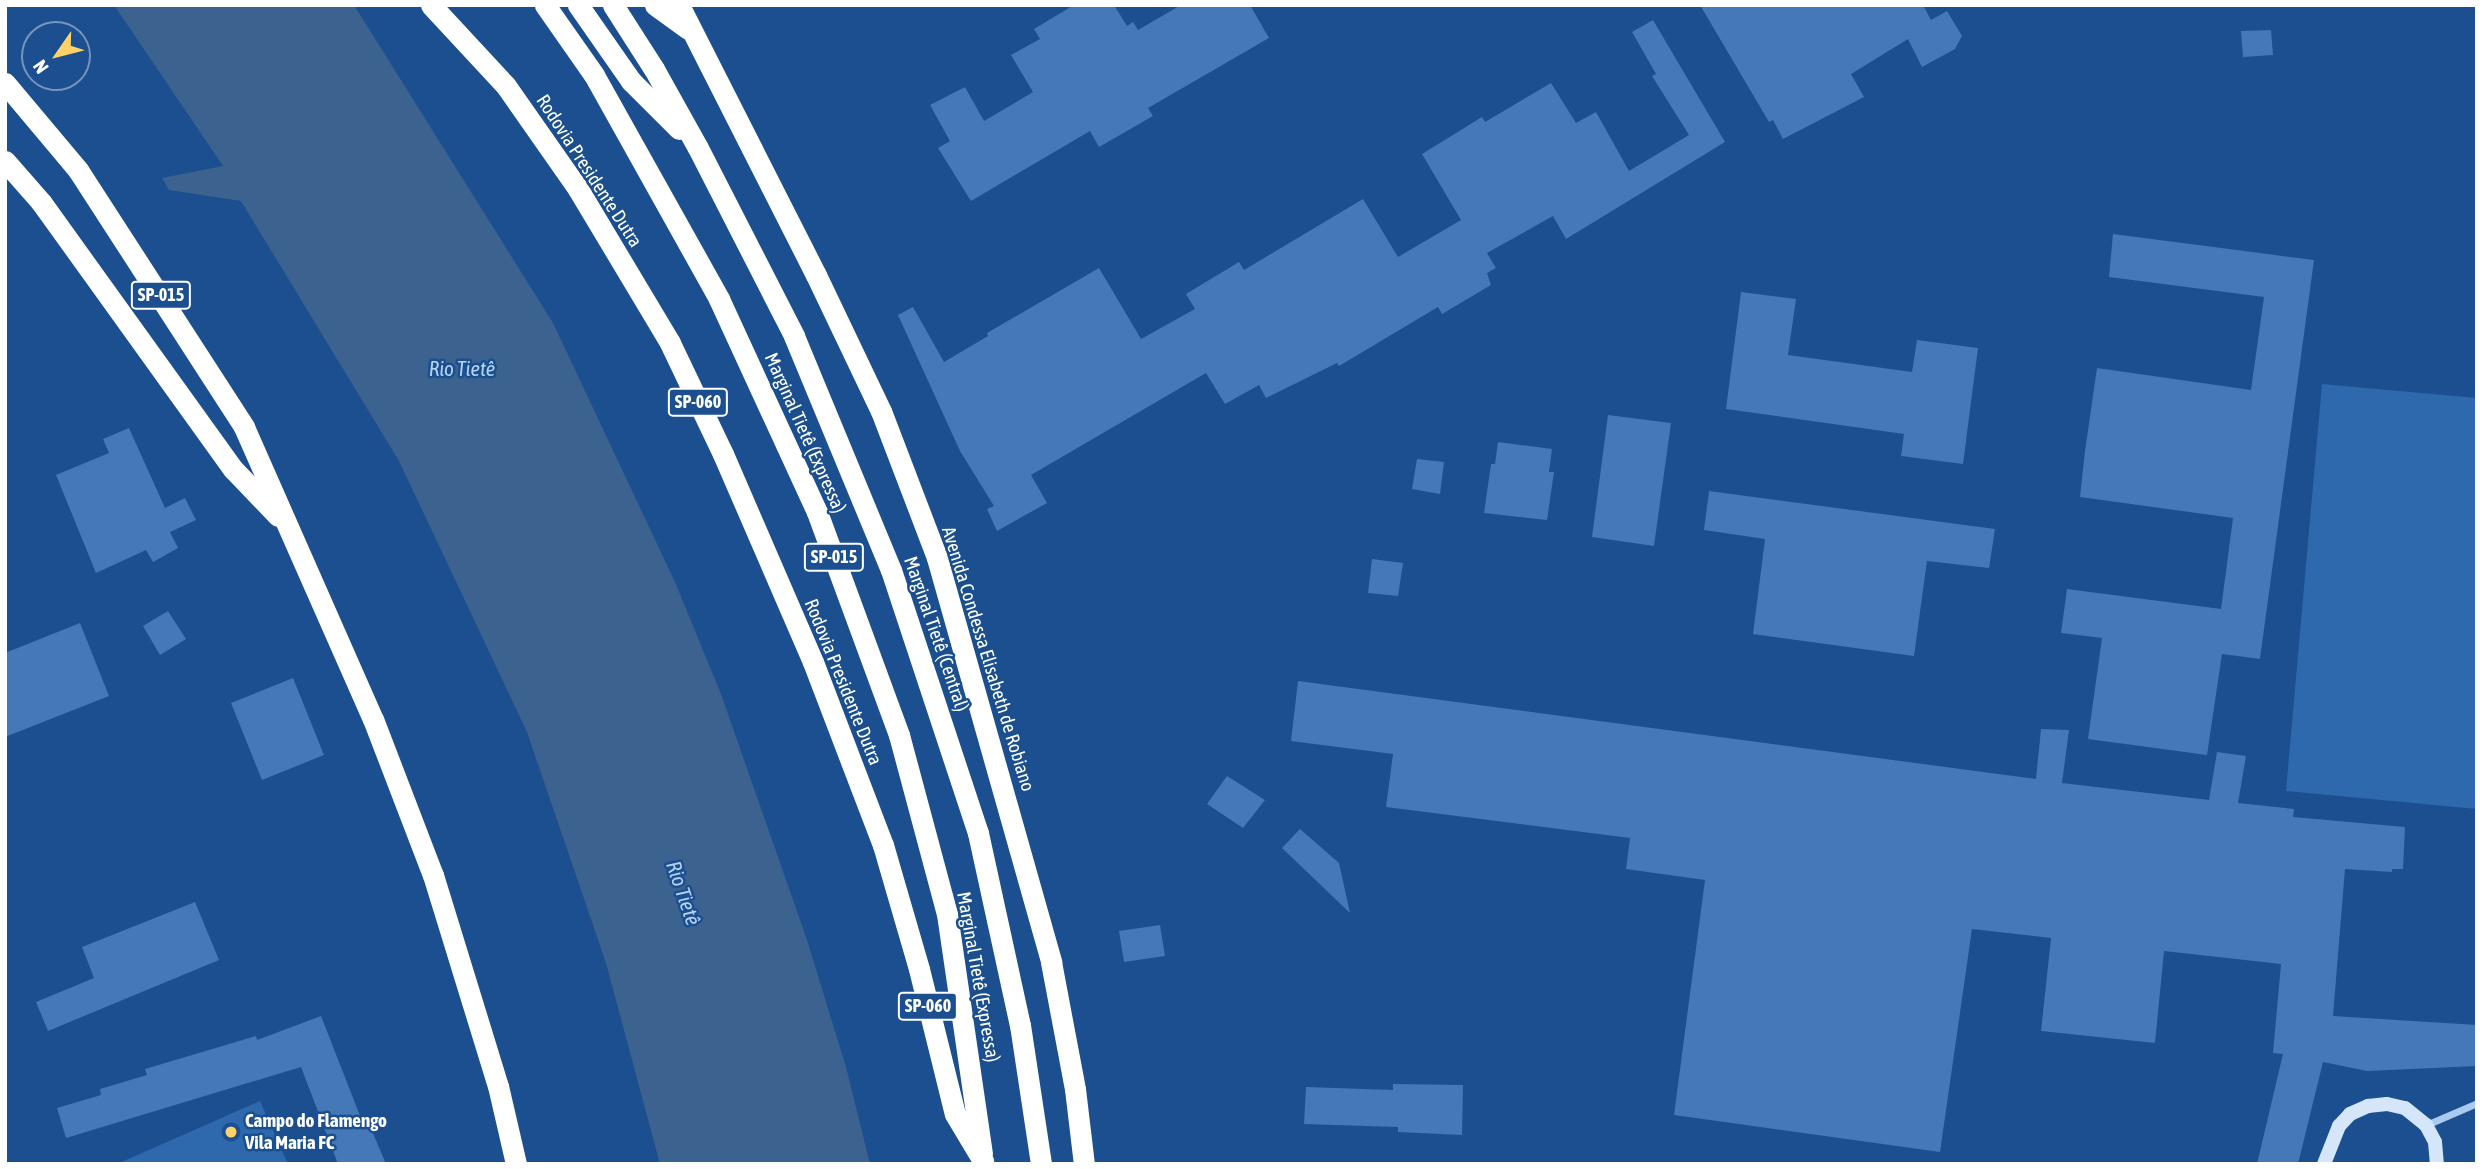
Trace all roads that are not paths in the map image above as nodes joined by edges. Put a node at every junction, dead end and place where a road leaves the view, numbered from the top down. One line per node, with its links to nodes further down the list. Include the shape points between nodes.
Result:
1 (431, 5): 14 (highway, Rodovia Presidente Dutra / SP-060, via 506,86 578,189 670,343 813,662 883,845 955,1114)
2 (545, 5): 14 (highway, Marginal Tietê (Expressa) / SP-015, via 594,75 719,299 822,524 900,735 947,914)
3 (578, 5): 9 (highway, via 631,81)
4 (613, 5): 9 (highway, Marginal Tietê (Central))
5 (655, 5): 7 (highway)
6 (679, 5): 7 (highway, Avenida Condessa Elisabeth de Robiano)
7 (695, 35): 17 (highway, Avenida Condessa Elisabeth de Robiano, via 881,411 937,558 1051,962)
8 (5, 83): 11 (highway, SP-015, via 78,170 192,342 244,427)
9 (698, 148): 16 (highway, Marginal Tietê (Central), via 794,336 891,570 978,832 1020,1025)
10 (5, 161): 11 (highway, via 41,202 233,469)
11 (286, 525): 15 (highway, SP-015, via 373,719 433,875 498,1086)
12 (2477, 1103): 13 (street)
13 (2426, 1125): 18 (street, via 2405,1108 2368,1106 2350,1114 2339,1126); 19 (street, via 2435,1142)
14 (984, 1162)
15 (516, 1164)
16 (1041, 1164)
17 (1084, 1164)
18 (2324, 1164)
19 (2437, 1164)

